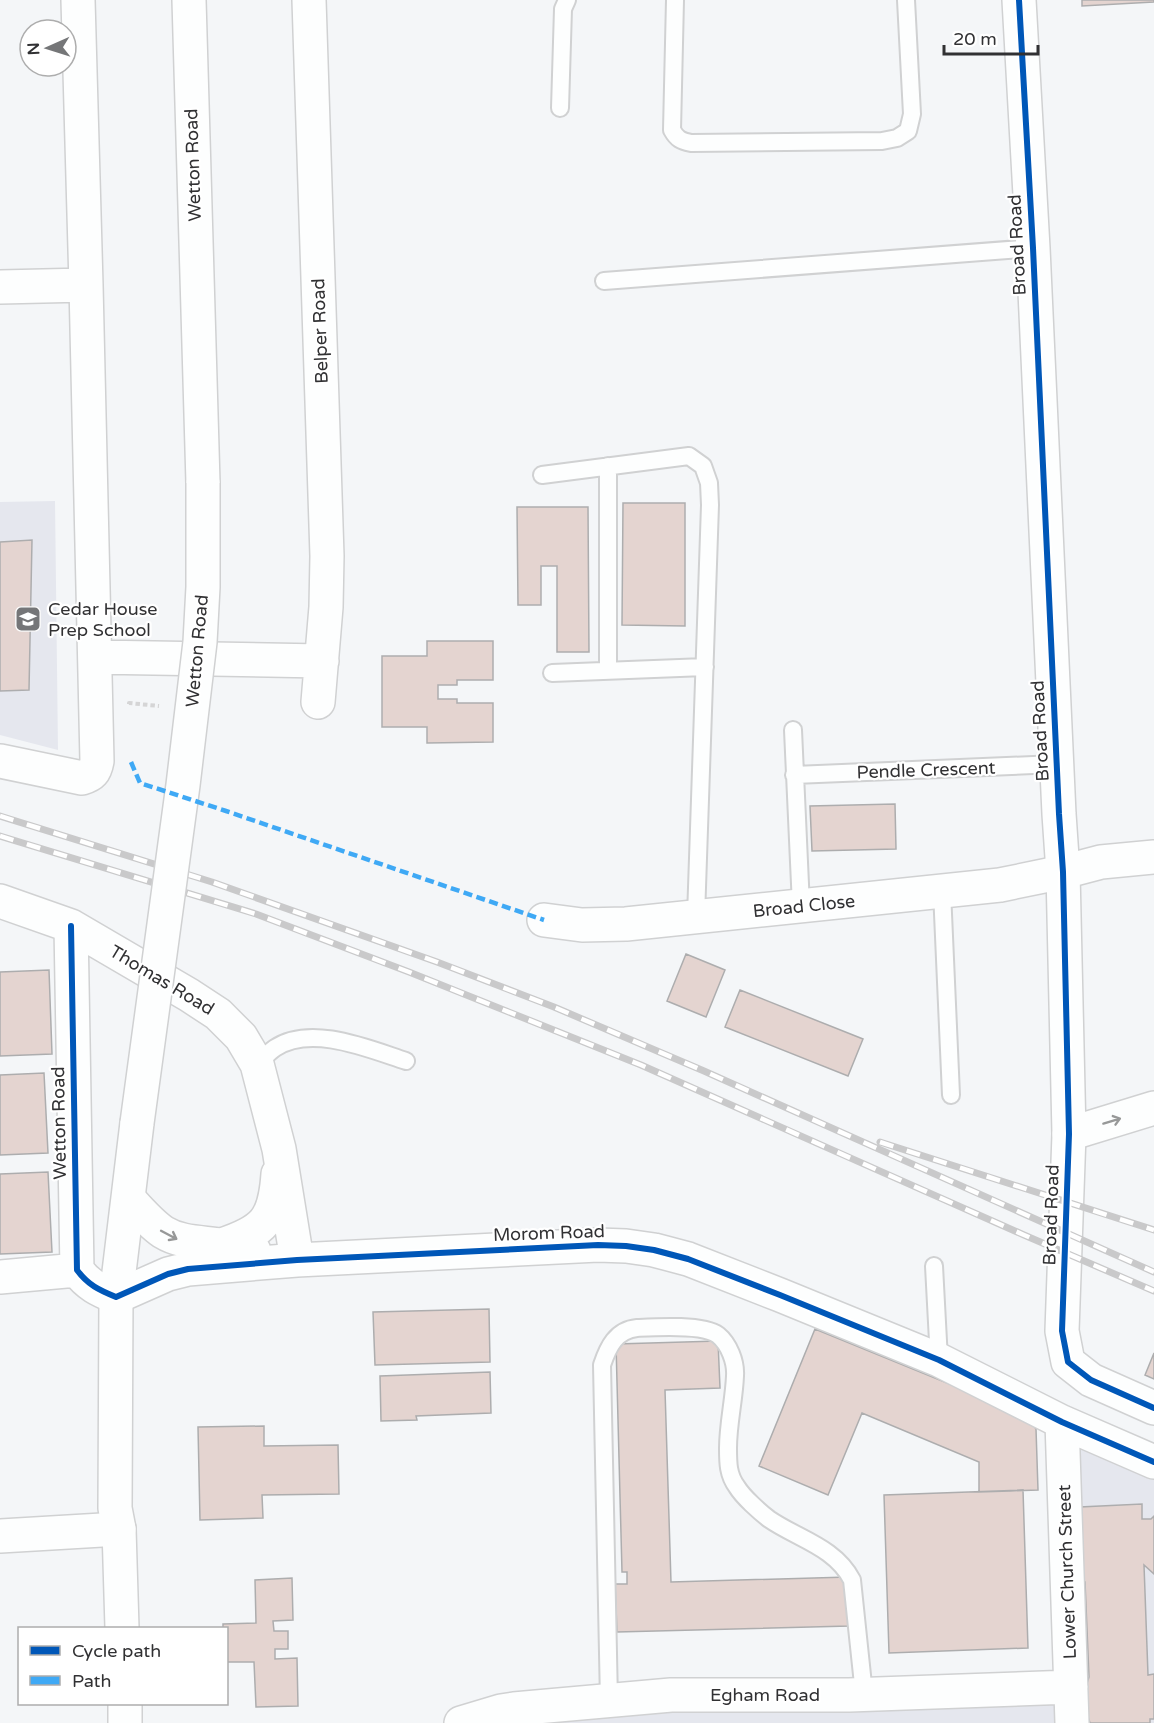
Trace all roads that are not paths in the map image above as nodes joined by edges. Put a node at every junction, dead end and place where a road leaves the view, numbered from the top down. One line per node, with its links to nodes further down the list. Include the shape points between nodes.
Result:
1 (78, 0): 11 (street)
2 (189, 0): 39 (street, Wetton Road, bridge, via 203,588 200,642)
3 (309, 0): 16 (street, Belper Road, via 327,556)
4 (567, 0): 8 (lane, via 563,9)
5 (675, 0): 6 (lane, via 672,130 676,138 691,143 882,141 908,131 912,114)
6 (906, 0)
7 (1019, 0): 9 (street, Broad Road)
8 (560, 108)
9 (1033, 248): 10 (lane); 23 (street, Broad Road)
10 (604, 281)
11 (86, 285): 12 (street); 15 (street)
12 (0, 287)
13 (608, 466): 14 (lane); 17 (lane, via 689,456 703,466 710,505); 18 (lane)
14 (542, 475)
15 (95, 657): 16 (street); 22 (street, via 97,761 93,773 82,778)
16 (322, 661): 20 (street, Belper Road)
17 (705, 667): 18 (lane); 30 (lane)
18 (608, 671): 19 (lane)
19 (552, 673)
20 (318, 702)
21 (793, 730): 24 (lane)
22 (0, 761)
23 (1057, 764): 24 (lane, Pendle Crescent); 26 (street, Broad Road)
24 (794, 776): 29 (lane)
25 (1154, 857): 26 (street, Broad Close, via 1101,862)
26 (1063, 872): 27 (street, Broad Close, via 1000,885); 37 (street, Broad Road)
27 (942, 891): 29 (street, Broad Close); 35 (lane)
28 (0, 901): 32 (street, Thomas Road)
29 (801, 906): 30 (street, Broad Close)
30 (696, 917): 31 (street, Broad Close, via 582,925)
31 (544, 920)
32 (71, 926): 34 (street, Thomas Road, via 218,1014 241,1037); 43 (street, Wetton Road)
33 (406, 1061): 34 (lane, via 317,1037 276,1047)
34 (257, 1064): 38 (street, Thomas Road)
35 (951, 1095)
36 (1154, 1108): 37 (street, one-way to 36)
37 (1069, 1134): 47 (street, Broad Road, via 1062,1331 1068,1362 1091,1380)
38 (279, 1149): 40 (street, Thomas Road, via 275,1201 268,1216 258,1230); 41 (street, Thomas Road)
39 (129, 1199): 40 (street, Morom Road, one-way to 40, via 153,1224 177,1239); 45 (street, Wetton Road)
40 (222, 1245): 41 (street, Morom Road)
41 (297, 1260): 45 (street, Morom Road, via 188,1269); 46 (street, Morom Road, via 598,1245 654,1250 770,1291)
42 (934, 1266): 46 (lane)
43 (77, 1270): 44 (street); 45 (street, via 94,1288)
44 (0, 1277)
45 (116, 1297): 50 (street, Wetton Road, via 115,1508)
46 (939, 1360): 48 (street, Morom Road)
47 (1154, 1408)
48 (1062, 1422): 49 (street, Morom Road); 53 (street, Lower Church Street)
49 (1154, 1462)
50 (119, 1529): 51 (street); 52 (street, Wetton Road)
51 (0, 1536)
52 (122, 1627)
53 (1071, 1687): 54 (street, Egham Road); 59 (street, Lower Church Street)
54 (864, 1694): 55 (street, Egham Road, via 671,1695); 55 (lane, via 852,1580 844,1565 769,1519 736,1487 728,1470 735,1373 730,1350 717,1335 694,1328 634,1328 618,1335 602,1365)
55 (609, 1701): 58 (street, Egham Road, via 507,1710)
56 (125, 1705): 57 (street)
57 (125, 1723)
58 (461, 1723)
59 (1072, 1723)

